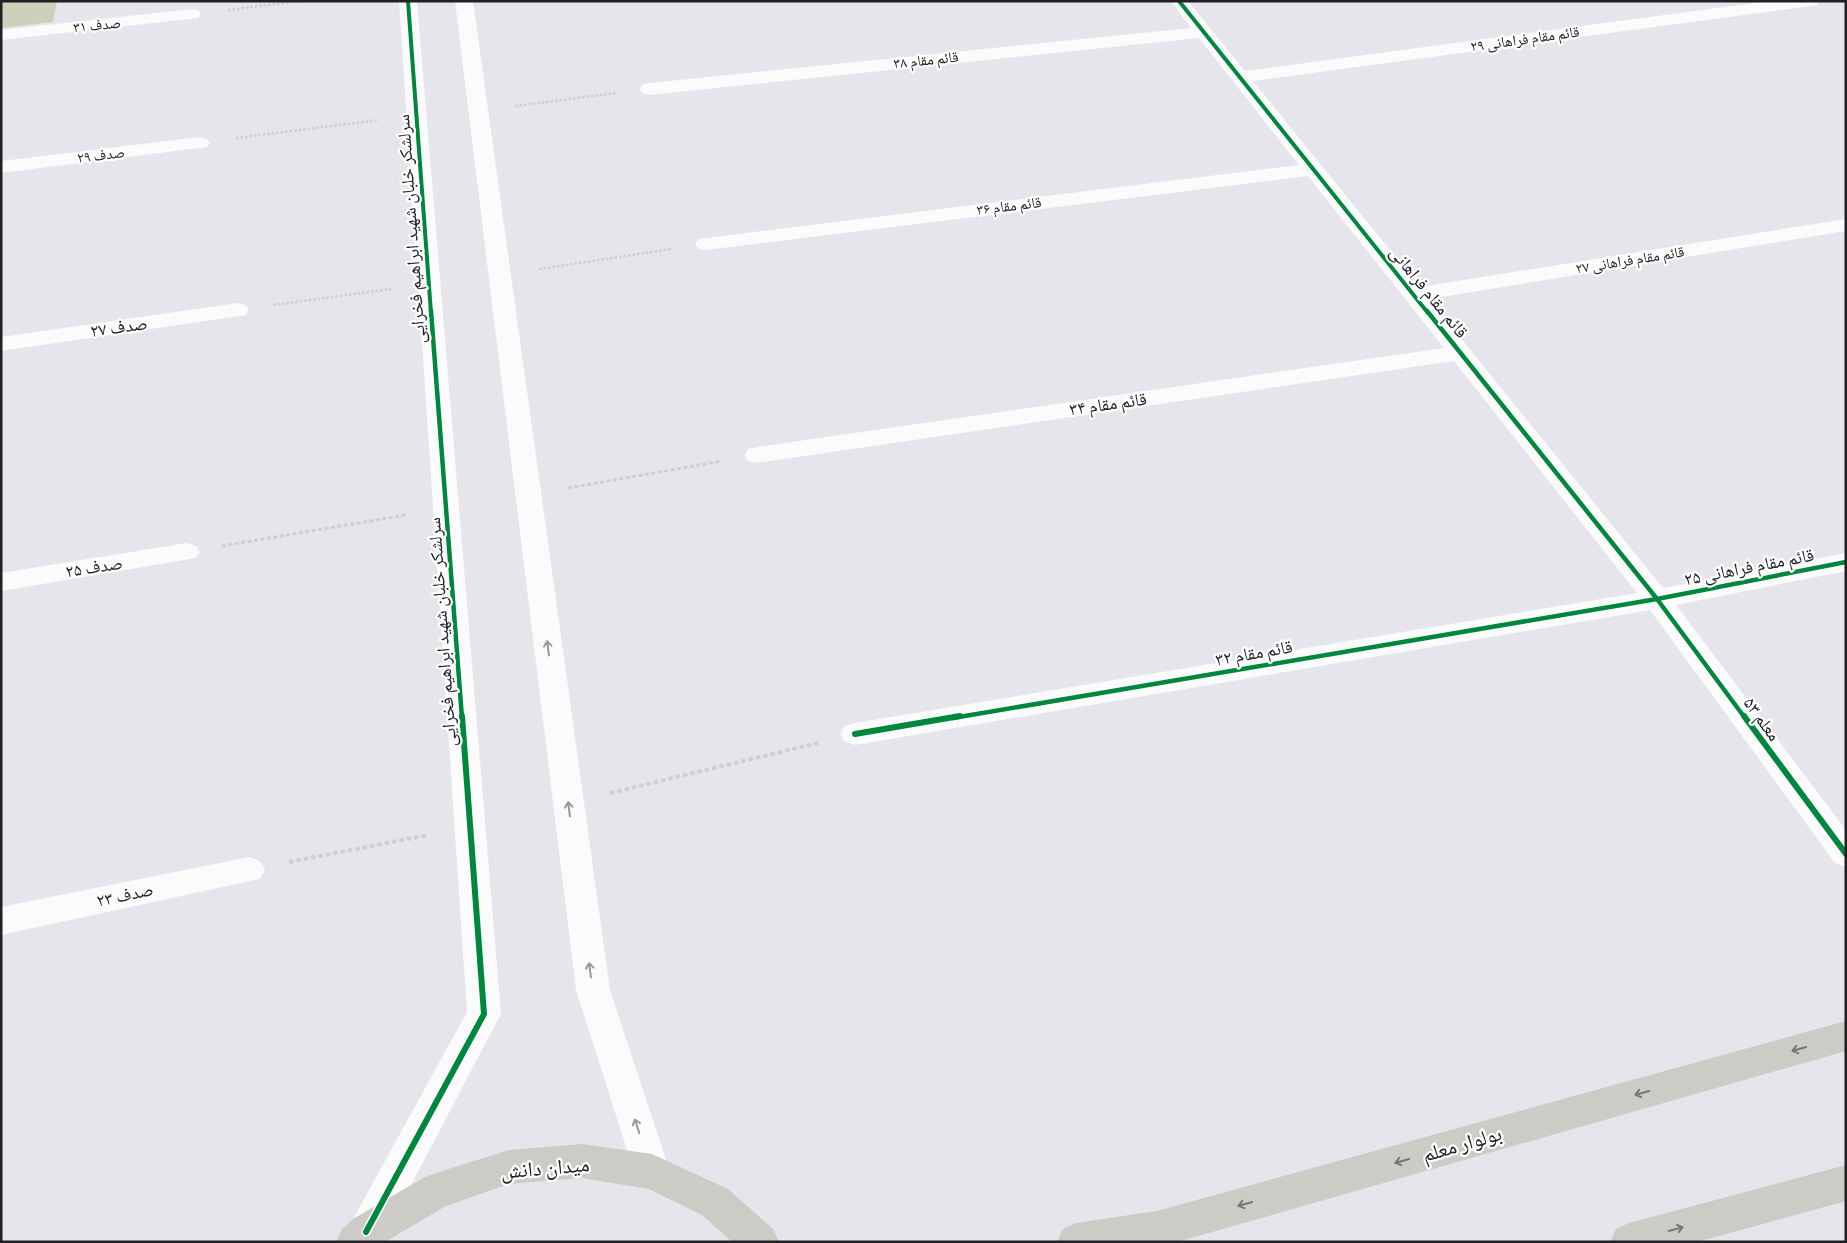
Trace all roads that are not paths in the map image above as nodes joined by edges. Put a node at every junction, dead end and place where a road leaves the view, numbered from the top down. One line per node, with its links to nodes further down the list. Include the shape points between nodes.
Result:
1 (408, 1): 31 (street, سرلشکر خلبان شهید ابراهیم فخرایی, via 484,1014)
2 (464, 1): 29 (street, one-way to 2, via 593,990)
3 (1179, 1): 6 (street, قائم مقام فراهانی)
4 (1811, 1): 8 (street, قائم مقام فراهانی ۲۹)
5 (192, 14): 7 (street, صدف ۳۱)
6 (1203, 32): 8 (street, قائم مقام فراهانی); 9 (street, قائم مقام ۳۸)
7 (1, 35)
8 (1240, 77): 12 (street, قائم مقام فراهانی)
9 (648, 89)
10 (200, 143): 11 (street, صدف ۲۹)
11 (1, 167)
12 (1313, 169): 14 (street, قائم مقام ۳۶); 15 (street, قائم مقام فراهانی)
13 (1846, 225): 15 (street, قائم مقام فراهانی ۲۷)
14 (706, 244)
15 (1414, 295): 18 (street, قائم مقام فراهانی)
16 (238, 310): 17 (street, صدف ۲۷)
17 (1, 344)
18 (1460, 353): 19 (street, قائم مقام ۳۴); 23 (street, قائم مقام فراهانی)
19 (757, 455)
20 (187, 552): 22 (street, صدف ۲۵)
21 (1846, 562): 23 (street, قائم مقام فراهانی ۲۵)
22 (1, 582)
23 (1657, 599): 24 (street, قائم مقام ۳۲); 25 (street, معلم ۵۳)
24 (856, 734)
25 (1846, 854)
26 (250, 870): 27 (street, صدف ۲۳)
27 (1, 921)
28 (1846, 1036): 33 (main road, بولوار معلم, one-way to 33, via 1157,1229)
29 (652, 1172): 31 (main road, میدان دانش, via 582,1161 509,1167 436,1191); 32 (main road, میدان دانش, via 715,1202)
30 (1846, 1183): 34 (main road, one-way to 30)
31 (361, 1237)
32 (760, 1242)
33 (1076, 1242)
34 (1629, 1242)

